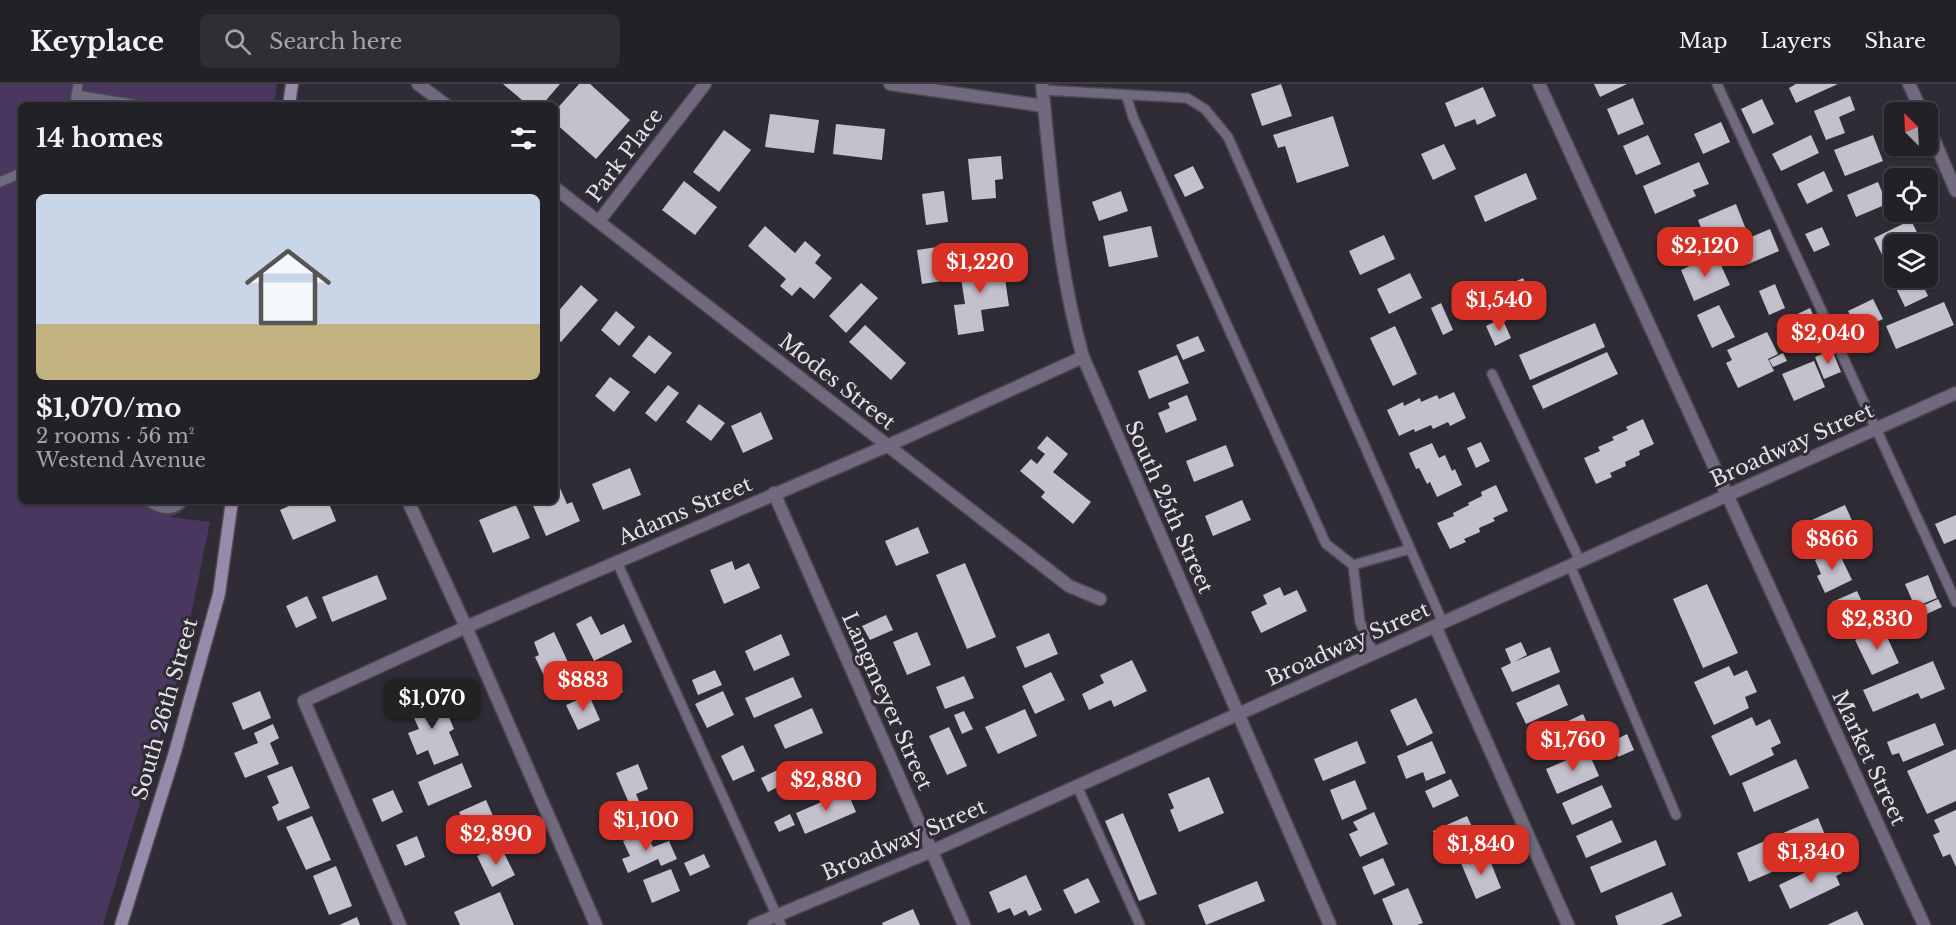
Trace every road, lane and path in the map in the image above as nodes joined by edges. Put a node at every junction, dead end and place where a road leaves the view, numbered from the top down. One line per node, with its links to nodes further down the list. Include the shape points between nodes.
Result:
1 (78, 84): 11 (lane)
2 (292, 84): 13 (street)
3 (418, 84): 14 (street)
4 (705, 84): 22 (street, Park Place)
5 (890, 84): 16 (street)
6 (1539, 84): 29 (street, Market Street)
7 (1718, 84): 26 (lane)
8 (1909, 84): 15 (street)
9 (1042, 87): 10 (lane); 16 (street, South 25th Street)
10 (1126, 95): 34 (lane, via 1187,98 1205,109 1228,137); 37 (lane, via 1326,544)
11 (75, 100): 12 (lane)
12 (100, 102)
13 (289, 102)
14 (442, 102)
15 (1917, 102)
16 (1044, 106): 23 (street, South 25th Street, via 1064,271)
17 (1938, 149): 21 (street)
18 (18, 174): 19 (lane)
19 (0, 182)
20 (558, 190): 22 (street, Modes Street)
21 (1956, 191)
22 (599, 221): 27 (street, Modes Street)
23 (1083, 357): 27 (street, Adams Street); 43 (street, South 25th Street)
24 (1492, 374): 36 (lane)
25 (1956, 393): 26 (street, Broadway Street)
26 (1877, 429): 29 (street, Broadway Street); 39 (lane)
27 (887, 446): 28 (street, Adams Street); 38 (street, Modes Street, via 1069,586)
28 (774, 494): 35 (street, Adams Street); 46 (street, Langmeyer Street)
29 (1726, 495): 36 (street, Broadway Street); 56 (street, Market Street)
30 (151, 504): 31 (lane, via 176,508)
31 (180, 504)
32 (232, 504): 48 (street, South 26th Street, via 219,594)
33 (409, 504): 41 (street)
34 (1410, 549): 37 (lane); 40 (lane)
35 (616, 562): 41 (street, Adams Street); 47 (lane)
36 (1575, 563): 40 (street, Broadway Street); 45 (lane)
37 (1353, 565): 42 (lane, via 1360,622)
38 (1100, 599)
39 (1956, 602)
40 (1439, 625): 42 (street, Broadway Street); 55 (street)
41 (466, 627): 49 (street, Adams Street, via 304,701); 50 (street)
42 (1374, 654): 43 (street, Broadway Street)
43 (1238, 714): 44 (street, Broadway Street); 54 (street, South 25th Street)
44 (1077, 786): 46 (street, Broadway Street); 53 (lane)
45 (1676, 815)
46 (932, 851): 47 (street, Broadway Street); 52 (street, Langmeyer Street)
47 (778, 920): 51 (street, Broadway Street)
48 (121, 925)
49 (400, 925)
50 (596, 925)
51 (754, 925)
52 (964, 925)
53 (1140, 925)
54 (1330, 925)
55 (1568, 925)
56 (1924, 925)

